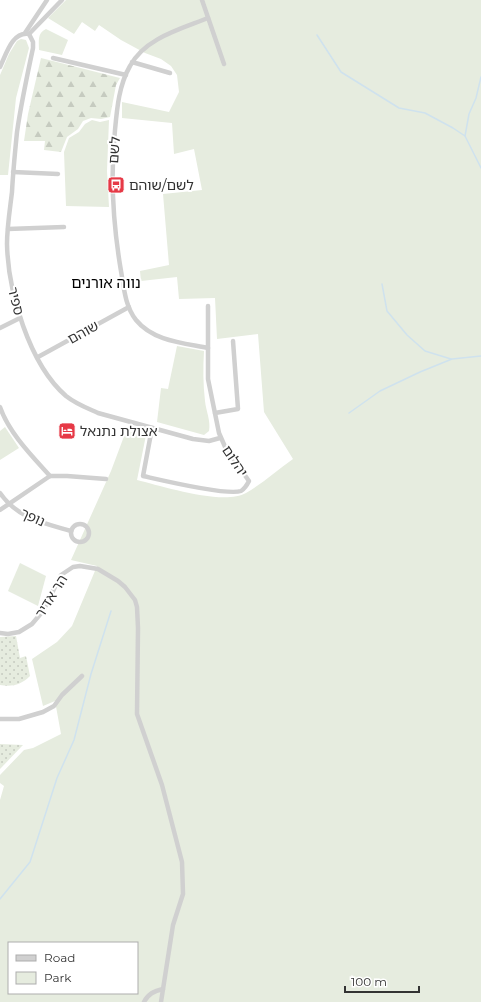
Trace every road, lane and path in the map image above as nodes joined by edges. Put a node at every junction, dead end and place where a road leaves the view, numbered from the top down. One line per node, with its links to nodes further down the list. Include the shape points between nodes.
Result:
1 (47, 0): 5 (street)
2 (62, 0): 5 (street)
3 (202, 0): 4 (street)
4 (208, 18): 7 (street, לשם, via 159,38); 8 (street)
5 (27, 34): 9 (street, via 20,34 14,39); 12 (street, ספיר, via 33,42 33,48 17,132)
6 (53, 58): 11 (street)
7 (132, 62): 10 (street); 11 (street, לשם)
8 (224, 64)
9 (0, 67)
10 (170, 73)
11 (126, 75): 17 (street, לשם, via 116,114 112,194 117,246)
12 (13, 172): 13 (street); 15 (street, ספיר)
13 (58, 174)
14 (64, 226): 15 (street)
15 (8, 229): 18 (street, ספיר, via 10,273)
16 (208, 306): 21 (street, יהלום)
17 (129, 307): 21 (street, לשם, via 136,320 159,337); 22 (street, שוהם)
18 (20, 318): 19 (street); 22 (street, ספיר)
19 (0, 328)
20 (233, 341): 24 (street, via 238,409)
21 (208, 348): 24 (street, יהלום, via 208,379)
22 (38, 357): 25 (street, ספיר, via 58,387 75,402 98,412)
23 (0, 407): 27 (street, via 24,447)
24 (215, 413): 26 (street, יהלום)
25 (152, 428): 26 (street, ספיר, via 202,441); 26 (street, יהלום, via 143,476 217,490 242,490 248,481)
26 (220, 438)
27 (50, 476): 28 (street); 30 (street)
28 (106, 479)
29 (0, 493): 30 (street, נופך)
30 (9, 504): 31 (street); 32 (street, נופך, via 29,518)
31 (0, 510)
32 (71, 531): 32 (street, via 76,541 83,542 89,533 87,527 81,524 75,525)
33 (0, 633): 36 (street, הר אדיר, via 19,632 32,624 43,611 61,575 72,567 98,569 118,581 135,600 138,628 137,714 162,785 182,862 183,894 173,925)
34 (82, 676): 35 (street, via 54,706 43,712 19,719)
35 (0, 719)
36 (163, 989): 37 (street, via 154,991); 38 (street, הר אדיר)
37 (144, 1002)
38 (161, 1002)

